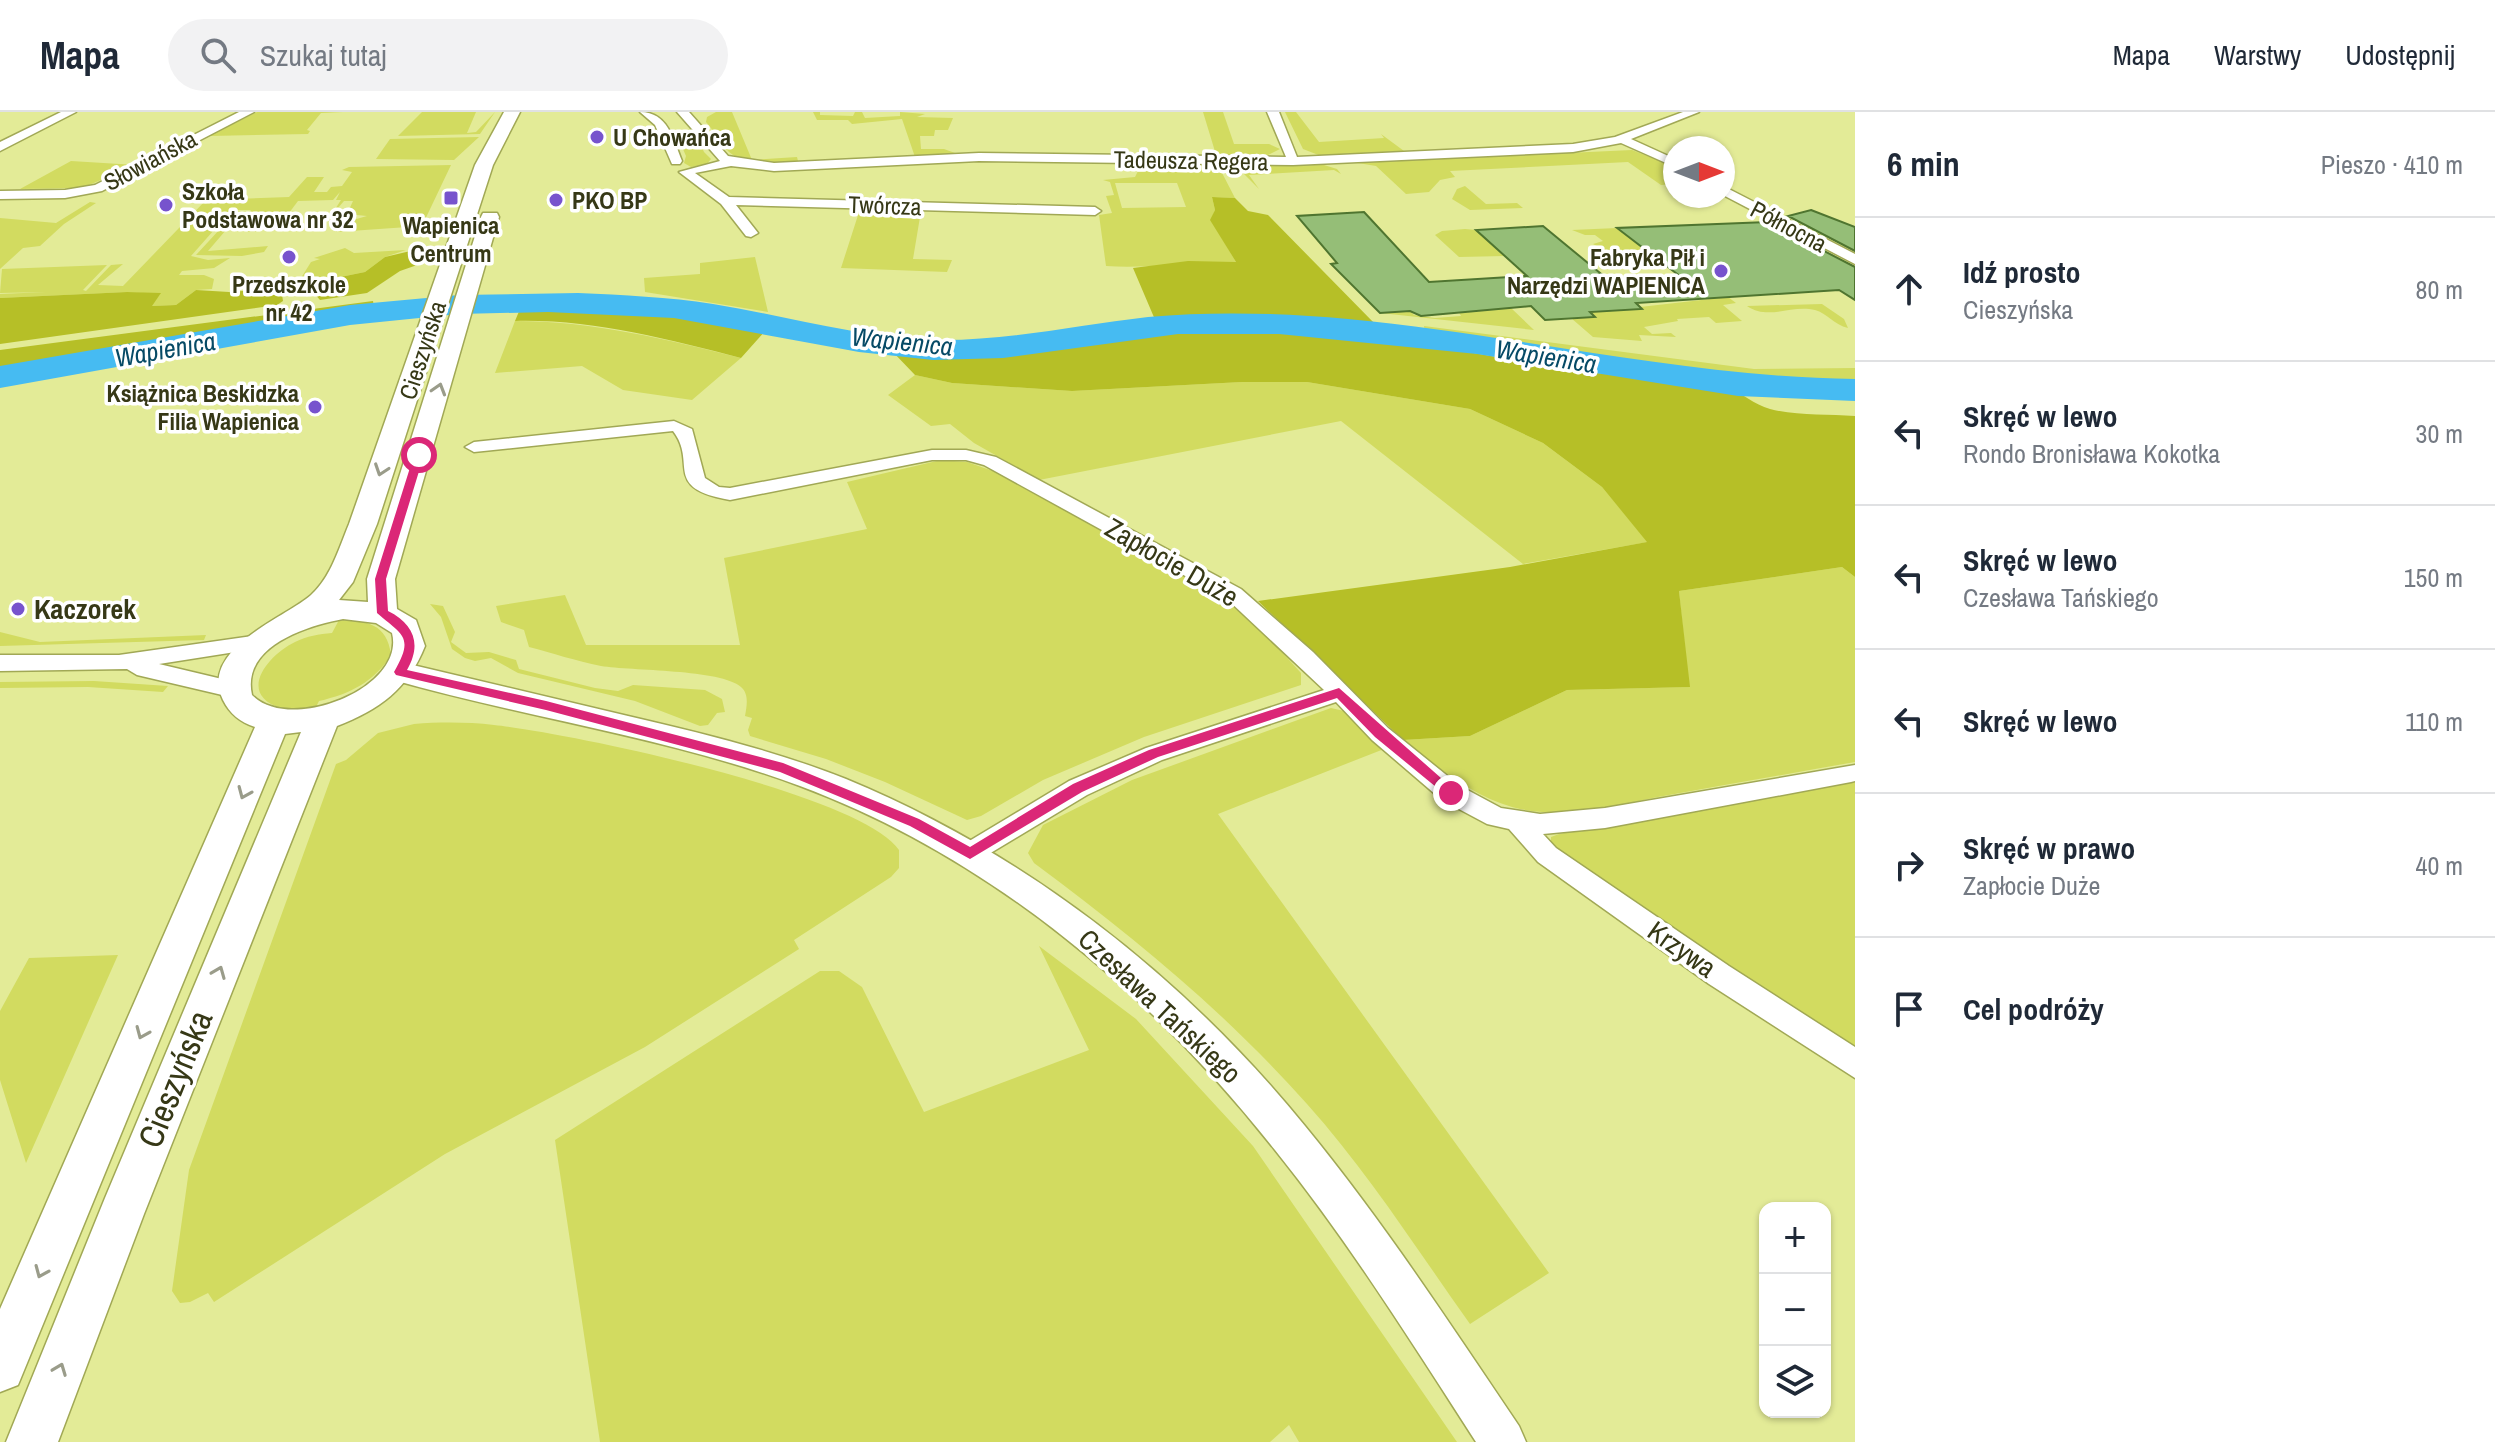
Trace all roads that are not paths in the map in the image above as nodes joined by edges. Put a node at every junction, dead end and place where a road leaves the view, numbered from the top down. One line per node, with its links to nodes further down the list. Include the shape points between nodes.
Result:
1 (70, 112): 10 (street)
2 (248, 112): 17 (street, Słowiańska, via 98,188)
3 (512, 112): 24 (main road, Cieszyńska, via 484,165 444,285)
4 (646, 112): 14 (street, via 660,123)
5 (702, 112): 8 (street)
6 (1273, 112): 15 (street)
7 (1693, 112): 11 (street, Tadeusza Regera)
8 (684, 114): 16 (street, via 716,154)
9 (0, 135): 10 (street)
10 (23, 136): 12 (street)
11 (1622, 139): 13 (street); 15 (street, Tadeusza Regera, via 1573,148)
12 (0, 147)
13 (1663, 158)
14 (676, 161)
15 (1293, 161): 16 (street, Tadeusza Regera, via 979,157 774,167)
16 (731, 162): 20 (street, Tadeusza Regera, via 685,172)
17 (1, 195)
18 (1735, 196): 23 (street, Północna)
19 (495, 199): 24 (main road, Cieszyńska, via 470,284)
20 (726, 201): 21 (street, Twórcza); 22 (street)
21 (1095, 211)
22 (751, 233)
23 (1855, 260)
24 (446, 320): 26 (main road, Cieszyńska, one-way to 24, via 381,579); 27 (main road, Cieszyńska, one-way to 27, via 339,582)
25 (474, 447): 33 (street, Zapłocie Duże, via 674,426 686,437 693,477 711,493 730,494 932,455 975,456 1234,594)
26 (383, 613): 27 (main road, via 343,609); 31 (main road, via 407,630 408,657)
27 (297, 620): 28 (main road)
28 (259, 642): 30 (street); 32 (main road, via 238,671)
29 (0, 663): 30 (street)
30 (119, 663): 32 (street)
31 (400, 672): 34 (main road, via 381,692); 38 (street, Czesława Tańskiego, via 783,768 914,823)
32 (235, 690): 35 (main road, via 241,704)
33 (1339, 693): 37 (street, Zapłocie Duże, via 1451,793); 38 (street, via 1154,754 1078,788)
34 (323, 719): 35 (main road); 41 (main road, Cieszyńska, one-way to 34)
35 (274, 721): 40 (main road, Cieszyńska, one-way to 40)
36 (1851, 773): 37 (street, Zapłocie Duże, via 1605,818)
37 (1518, 823): 39 (street, Krzywa, via 1547,855)
38 (970, 853): 42 (street, Czesława Tańskiego, via 1078,927 1136,975 1231,1069 1359,1228)
39 (1855, 1064)
40 (0, 1367)
41 (32, 1442)
42 (1503, 1442)

